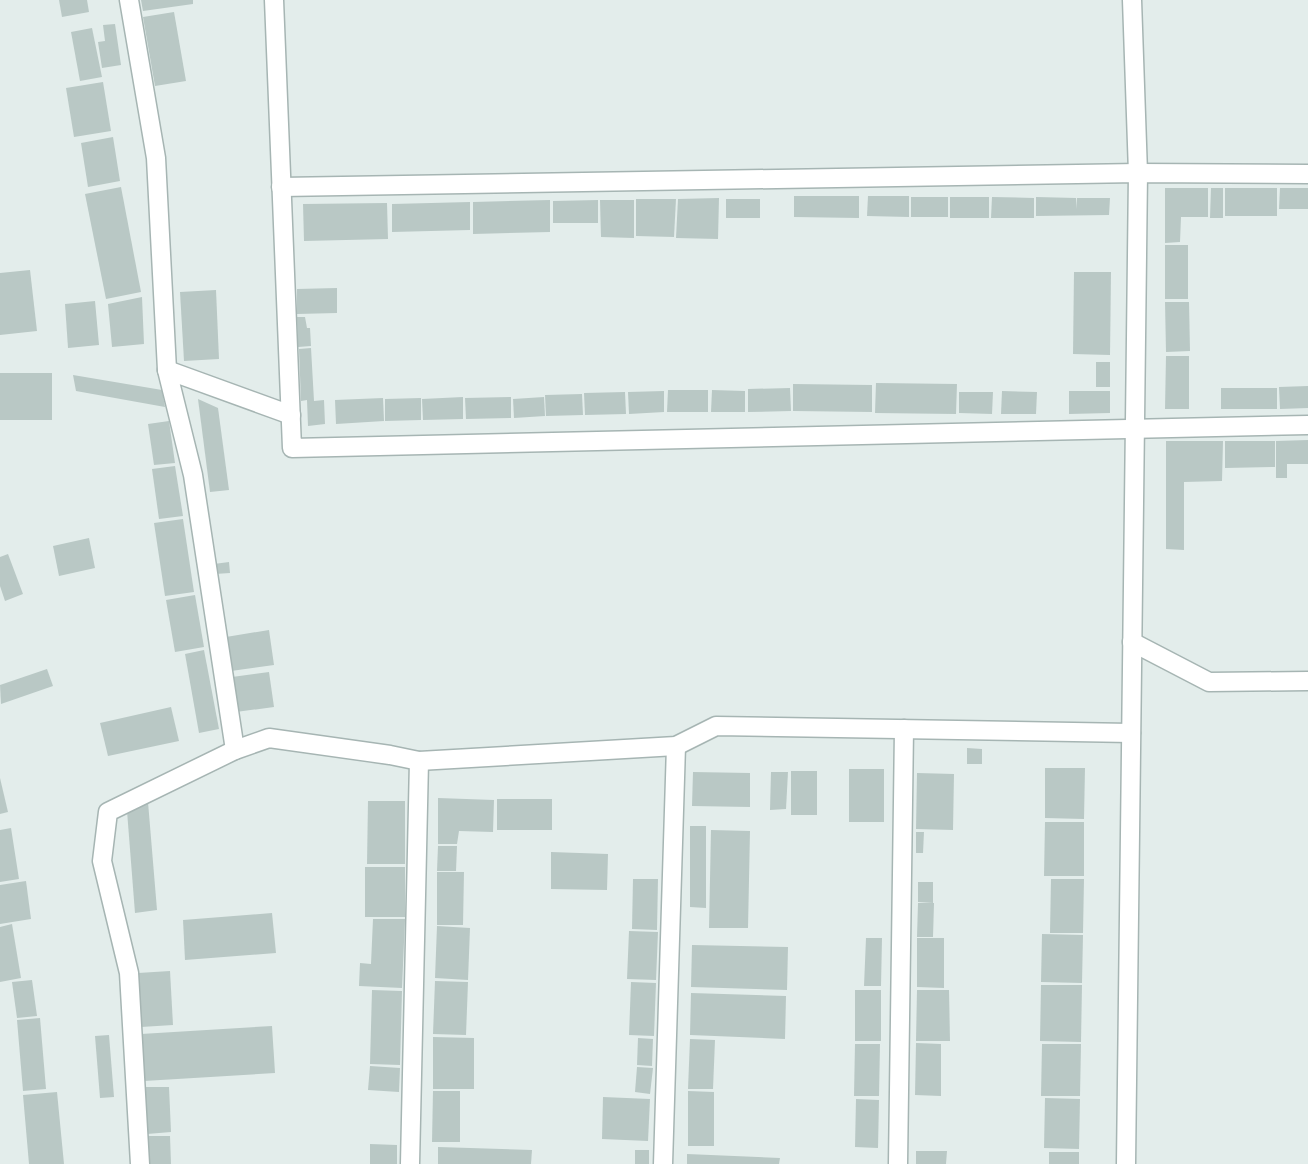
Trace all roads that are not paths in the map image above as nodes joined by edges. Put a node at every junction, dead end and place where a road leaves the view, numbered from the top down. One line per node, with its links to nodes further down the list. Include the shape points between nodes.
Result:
1 (129, 0): 7 (street, via 156,158)
2 (274, 0): 6 (street)
3 (1132, 0): 4 (street)
4 (1138, 173): 5 (street); 6 (street); 10 (street)
5 (1308, 174)
6 (281, 187): 8 (street)
7 (167, 370): 8 (street); 16 (street, via 193,475)
8 (291, 415): 10 (street, via 292,448)
9 (1308, 425): 10 (street)
10 (1135, 429): 11 (street)
11 (1132, 642): 12 (street, via 1209,682); 14 (street)
12 (1308, 681)
13 (904, 729): 14 (street); 15 (street, via 716,726); 21 (street)
14 (1131, 733): 22 (street)
15 (676, 746): 17 (street); 20 (street)
16 (235, 750): 17 (street, via 269,738); 18 (street, via 108,812 102,860 129,973)
17 (419, 761): 19 (street)
18 (140, 1164)
19 (410, 1164)
20 (663, 1164)
21 (898, 1164)
22 (1126, 1164)

